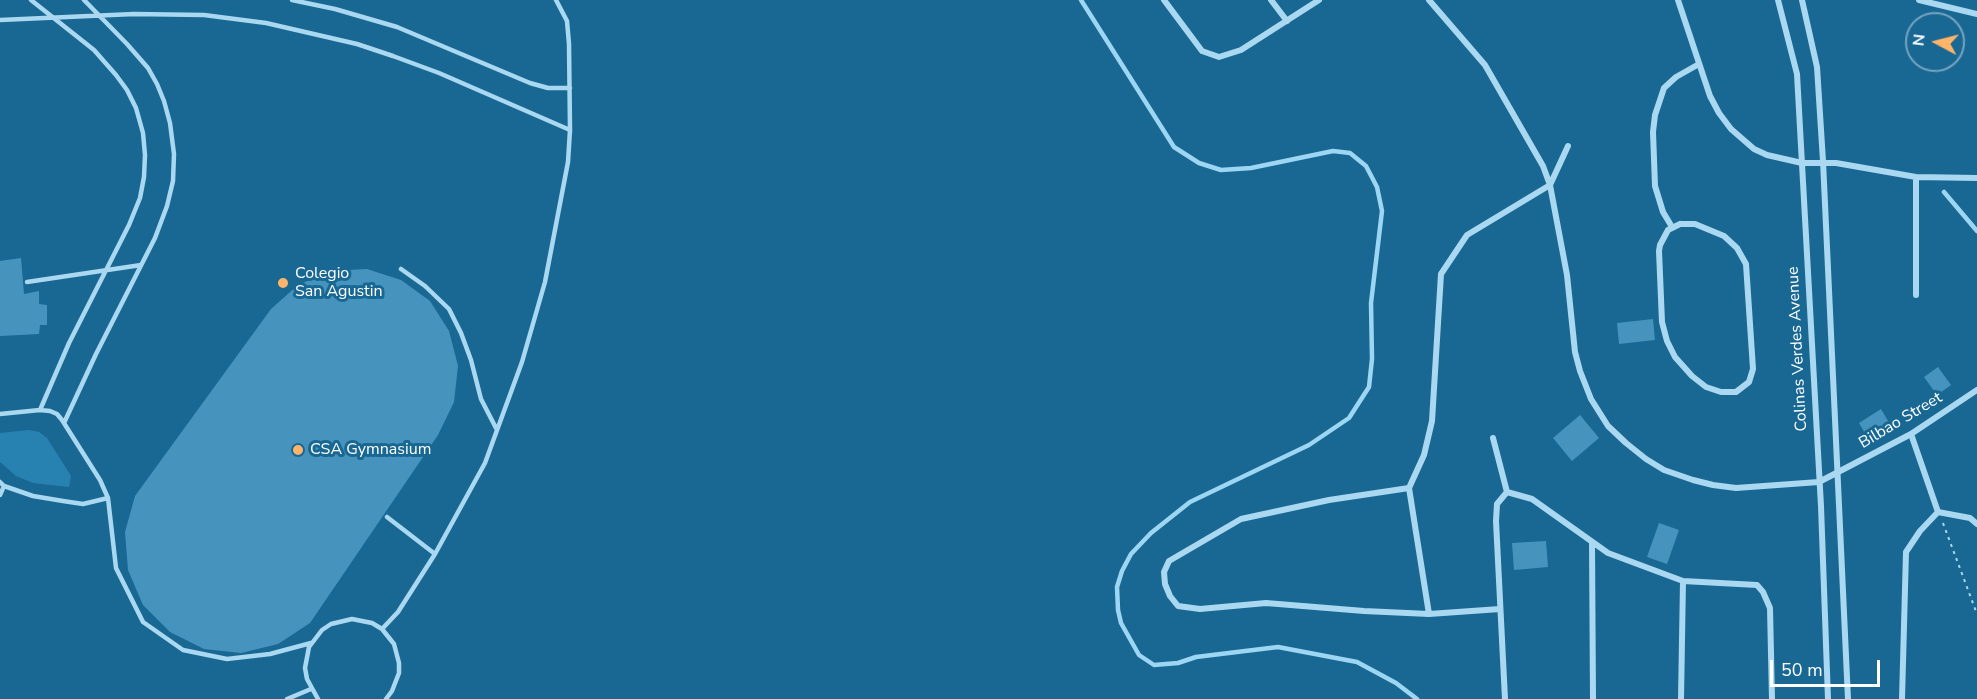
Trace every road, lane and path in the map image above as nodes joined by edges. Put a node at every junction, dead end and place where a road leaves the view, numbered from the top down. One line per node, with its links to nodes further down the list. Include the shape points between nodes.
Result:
1 (31, 0): 15 (lane)
2 (84, 0): 14 (lane)
3 (292, 0): 19 (lane, via 397,27 530,83)
4 (556, 0): 19 (lane, via 567,21)
5 (1164, 0): 17 (street, via 1202,51 1219,57 1241,50)
6 (1271, 0): 17 (street)
7 (1319, 0): 17 (street)
8 (1429, 0): 26 (street, Bilbao Street, via 1485,65)
9 (1678, 0): 18 (street)
10 (1778, 0): 23 (street, Colinas Verdes Avenue, via 1797,75)
11 (1802, 0): 22 (street, Colinas Verdes Avenue, via 1817,67)
12 (1919, 0): 13 (street)
13 (1977, 14)
14 (99, 15): 15 (lane); 20 (lane, via 204,15 266,23 357,44 439,73); 28 (lane, via 147,68 170,123 173,181 155,238)
15 (53, 17): 16 (lane); 30 (lane, via 94,50 116,75 132,99 143,133 144,177 140,198)
16 (0, 20)
17 (1287, 21)
18 (1699, 64): 23 (street, via 1719,113 1741,140 1767,155); 27 (street, via 1664,88 1655,115 1655,186)
19 (570, 88): 20 (lane)
20 (570, 130): 37 (lane, via 568,162 545,282)
21 (1568, 146): 26 (street)
22 (1823, 162): 23 (street); 24 (street); 40 (street, Colinas Verdes Avenue)
23 (1802, 163): 41 (street, Colinas Verdes Avenue)
24 (1916, 177): 25 (street); 32 (street)
25 (1977, 178)
26 (1550, 185): 41 (street, Bilbao Street, via 1568,275 1575,352 1591,399 1608,426 1646,459 1693,480 1736,488); 43 (street, via 1467,235 1441,274 1432,421 1424,455)
27 (1672, 227): 27 (street, via 1659,251 1662,322 1667,341 1675,357 1706,387 1736,392 1749,382 1753,369 1744,259 1729,239 1710,229 1688,223)
28 (141, 265): 30 (lane); 36 (lane)
29 (401, 269): 37 (lane, via 449,309 471,360 481,399)
30 (106, 270): 31 (lane); 34 (lane)
31 (27, 282)
32 (1916, 295)
33 (1977, 390): 38 (street, Bilbao Street)
34 (40, 410): 35 (lane); 36 (lane, via 57,414)
35 (0, 414)
36 (64, 423): 46 (lane)
37 (497, 430): 51 (lane, via 485,463)
38 (1911, 434): 40 (street, Bilbao Street); 47 (street)
39 (1493, 438): 44 (street)
40 (1839, 474): 41 (street, Bilbao Street); 67 (street, Colinas Verdes Avenue)
41 (1819, 482): 66 (street, Colinas Verdes Avenue)
42 (2, 484): 45 (lane); 46 (lane, via 33,496 83,504)
43 (1409, 488): 54 (street); 54 (street, via 1241,519 1169,561 1164,572 1165,584 1178,606 1200,609 1266,603)
44 (1508, 492): 50 (street, via 1532,499); 53 (street, via 1497,504)
45 (0, 495)
46 (108, 498): 57 (lane, via 116,568 143,622 183,650 227,659 270,654)
47 (1938, 512): 49 (street, via 1970,518); 55 (path); 68 (street, via 1906,552)
48 (387, 517): 51 (lane)
49 (1977, 524)
50 (1592, 543): 52 (street, via 1608,553); 63 (street)
51 (435, 554): 56 (lane, via 398,612)
52 (1683, 581): 64 (street); 65 (street, via 1757,585 1763,592 1770,608)
53 (1500, 609): 54 (street); 62 (street)
54 (1429, 614)
55 (1977, 614)
56 (382, 629): 57 (lane, via 362,620 341,620 322,630); 61 (lane, via 394,644 399,663 396,682)
57 (311, 643): 58 (lane, via 305,668)
58 (311, 689): 59 (lane); 60 (lane)
59 (287, 699)
60 (318, 699)
61 (386, 699)
62 (1505, 699)
63 (1593, 699)
64 (1682, 699)
65 (1772, 699)
66 (1828, 699)
67 (1848, 699)
68 (1902, 699)

